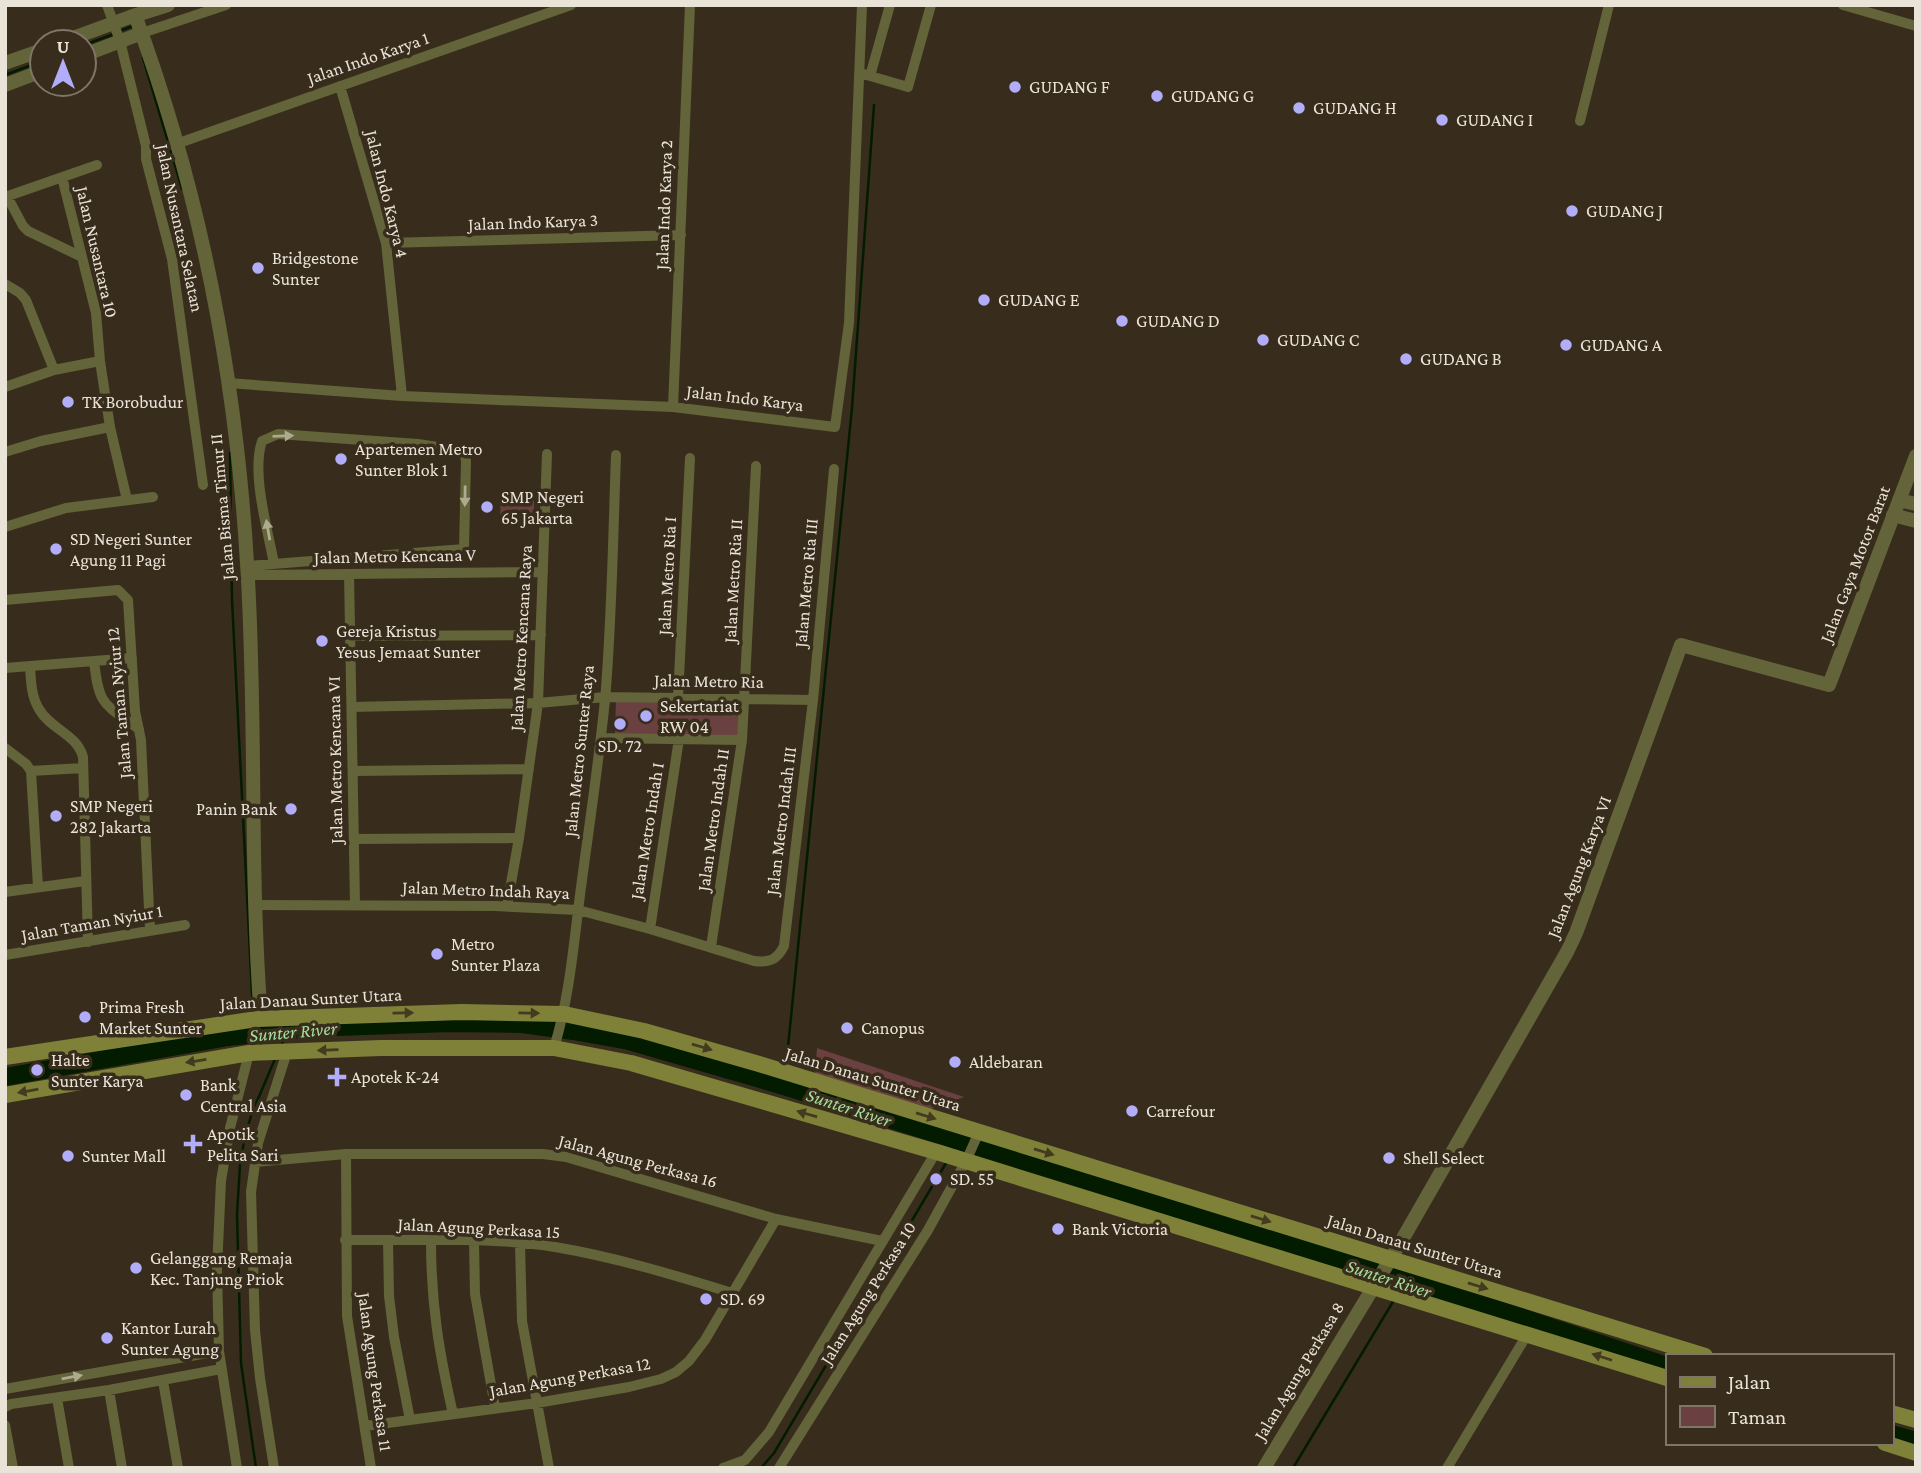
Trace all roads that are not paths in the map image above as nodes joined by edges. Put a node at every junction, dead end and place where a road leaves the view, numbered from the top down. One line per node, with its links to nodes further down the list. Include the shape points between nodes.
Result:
1 (107, 5): 11 (street, Jalan Nusantara Selatan)
2 (226, 5): 14 (street)
3 (571, 5): 22 (street, Jalan Indo Karya 1)
4 (690, 5): 28 (street, Jalan Indo Karya 2)
5 (862, 5): 19 (street, Jalan Indo Karya)
6 (890, 5): 19 (street)
7 (931, 5): 19 (street, via 909,86)
8 (1609, 5): 23 (street)
9 (1843, 5): 12 (street)
10 (162, 6): 11 (street)
11 (124, 18): 13 (street); 14 (street, Jalan Bisma Timur II); 15 (street, Jalan Nusantara Selatan)
12 (1916, 26)
13 (98, 28)
14 (140, 34): 15 (street); 24 (street, Jalan Bisma Timur II)
15 (121, 40): 16 (street); 46 (street, Jalan Nusantara Selatan, via 172,260)
16 (98, 49)
17 (28, 55): 18 (street)
18 (5, 63)
19 (865, 75): 37 (street, Jalan Indo Karya, via 849,323 835,427)
20 (28, 76): 21 (street)
21 (5, 85)
22 (340, 86): 24 (street, Jalan Indo Karya 1); 29 (street, Jalan Indo Karya 4)
23 (1580, 121)
24 (176, 144): 34 (street, Jalan Bisma Timur II, via 203,241)
25 (97, 165): 26 (street)
26 (62, 177): 27 (street); 30 (street, Jalan Nusantara 10)
27 (6, 197): 30 (street, via 28,231)
28 (681, 235): 29 (street, Jalan Indo Karya 3); 37 (street, Jalan Indo Karya 2)
29 (386, 243): 36 (street, Jalan Indo Karya 4)
30 (82, 257): 32 (street, Jalan Nusantara 10, via 96,313)
31 (5, 284): 33 (street, via 26,300)
32 (100, 361): 33 (street); 38 (street, Jalan Nusantara 10)
33 (54, 370): 35 (street)
34 (228, 383): 36 (street, Jalan Indo Karya); 47 (street, Jalan Bisma Timur II)
35 (5, 387)
36 (401, 396): 37 (street, Jalan Indo Karya)
37 (673, 407)
38 (110, 427): 39 (street); 50 (street, Jalan Nusantara 10)
39 (5, 452)
40 (547, 454): 58 (street, Jalan Metro Kencana Raya)
41 (616, 455): 68 (street, Jalan Metro Sunter Raya)
42 (1916, 456): 51 (street, Jalan Gaya Motor Barat)
43 (690, 458): 69 (street, Jalan Metro Ria I)
44 (756, 466): 70 (street, Jalan Metro Ria II)
45 (834, 469): 71 (street, Jalan Metro Ria III)
46 (203, 485)
47 (242, 491): 48 (street); 57 (street, Jalan Bisma Timur II)
48 (261, 491): 56 (street, one-way to 48); 56 (street, one-way to 56, via 261,444 278,434 458,448 466,460 464,549)
49 (153, 497): 50 (street)
50 (127, 500): 55 (street, via 66,508)
51 (1899, 500): 52 (street); 53 (street, Jalan Gaya Motor Barat)
52 (1916, 504)
53 (1893, 515): 54 (street); 67 (street, Jalan Gaya Motor Barat)
54 (1916, 521)
55 (5, 527)
56 (274, 564): 57 (street)
57 (248, 571): 59 (street, Jalan Metro Kencana V); 89 (street, Jalan Bisma Timur II)
58 (542, 572): 59 (street, Jalan Metro Kencana V); 61 (street, Jalan Metro Kencana Raya)
59 (349, 574): 62 (street, Jalan Metro Kencana VI)
60 (5, 600): 63 (street, Jalan Taman Nyiur 12, via 118,590 128,600)
61 (541, 635): 62 (street); 72 (street, Jalan Metro Kencana Raya)
62 (351, 636): 73 (street, Jalan Metro Kencana VI)
63 (132, 658): 64 (street); 74 (street, Jalan Taman Nyiur 12)
64 (94, 661): 65 (street); 74 (street, via 100,698)
65 (30, 666): 66 (street); 79 (street, via 38,708 77,744)
66 (5, 668)
67 (1829, 685): 117 (street, Jalan Agung Karya VI, via 1681,645 1572,943)
68 (605, 697): 69 (street, Jalan Metro Ria); 72 (street, Jalan Metro Ria); 75 (street, Jalan Metro Sunter Raya)
69 (678, 697): 70 (street, Jalan Metro Ria)
70 (745, 698): 71 (street, Jalan Metro Ria); 77 (street, Jalan Metro Indah II)
71 (813, 700): 96 (street, Jalan Metro Indah III)
72 (538, 703): 73 (street, Jalan Metro Ria); 80 (street, Jalan Metro Kencana Raya)
73 (352, 707): 82 (street, Jalan Metro Kencana VI)
74 (139, 729): 94 (street, Jalan Taman Nyiur 12)
75 (601, 738): 76 (street, Jalan Metro Indah I); 91 (street, Jalan Metro Sunter Raya)
76 (678, 739): 77 (street, Jalan Metro Indah I); 93 (street, Jalan Metro Indah I)
77 (742, 740): 97 (street, Jalan Metro Indah II)
78 (5, 748): 81 (street)
79 (83, 768): 81 (street); 85 (street)
80 (529, 769): 82 (street); 83 (street, Jalan Metro Kencana Raya)
81 (31, 771): 86 (street)
82 (353, 771): 84 (street, Jalan Metro Kencana VI)
83 (519, 838): 84 (street); 90 (street, Jalan Metro Kencana Raya)
84 (354, 839): 88 (street, Jalan Metro Kencana VI)
85 (85, 880): 86 (street); 95 (street)
86 (38, 887): 87 (street)
87 (5, 892)
88 (355, 904): 89 (street, Jalan Metro Indah Raya); 90 (street, Jalan Metro Indah Raya)
89 (255, 905): 100 (street, Jalan Bisma Timur II)
90 (507, 906): 91 (street, Jalan Metro Indah Raya)
91 (578, 910): 93 (street, Jalan Metro Indah Raya); 99 (street, Jalan Metro Sunter Raya)
92 (185, 925): 94 (street, Jalan Taman Nyiur 1)
93 (650, 929): 97 (street, Jalan Metro Indah Raya)
94 (150, 930): 95 (street, Jalan Taman Nyiur 1)
95 (88, 942): 98 (street, Jalan Taman Nyiur 1)
96 (784, 946): 97 (street, Jalan Metro Indah Raya, via 780,955 766,962)
97 (711, 947)
98 (5, 956)
99 (563, 1018): 100 (main road, Jalan Danau Sunter Utara, one-way to 99, via 406,1013); 101 (street, Jalan Metro Sunter Raya); 106 (main road, Jalan Danau Sunter Utara, one-way to 106, via 644,1031)
100 (259, 1019): 104 (main road, Jalan Danau Sunter Utara)
101 (556, 1044): 102 (main road, one-way to 102); 108 (main road, one-way to 101)
102 (284, 1052): 103 (main road); 109 (street)
103 (251, 1053): 105 (main road, one-way to 105); 121 (street, via 221,1181)
104 (5, 1056)
105 (5, 1095)
106 (977, 1135): 108 (street, Jalan Agung Perkasa 10); 117 (main road, Jalan Danau Sunter Utara, one-way to 117)
107 (346, 1154): 109 (street, Jalan Agung Perkasa 16); 110 (street, Jalan Agung Perkasa 16, via 479,1152 566,1157); 111 (street, Jalan Agung Perkasa 11)
108 (953, 1156): 115 (street, Jalan Agung Perkasa 10); 118 (main road); 149 (street, Jalan Agung Perkasa 10, via 929,1230)
109 (255, 1161): 145 (street, via 251,1192 255,1330)
110 (776, 1219): 115 (street, Jalan Agung Perkasa 16); 119 (street, Jalan Agung Perkasa 12)
111 (345, 1240): 112 (street, Jalan Agung Perkasa 15); 137 (street, Jalan Agung Perkasa 11, via 347,1316)
112 (388, 1240): 113 (street, Jalan Agung Perkasa 15); 134 (street, via 394,1337)
113 (431, 1241): 114 (street, Jalan Agung Perkasa 15); 132 (street, via 436,1335)
114 (474, 1241): 116 (street, Jalan Agung Perkasa 15); 131 (street, via 475,1294)
115 (882, 1241): 148 (street, Jalan Agung Perkasa 10, via 769,1432 745,1460)
116 (520, 1244): 119 (street, Jalan Agung Perkasa 15, via 583,1253); 129 (street, via 522,1321)
117 (1388, 1261): 118 (street, Jalan Agung Perkasa 8); 122 (main road, Jalan Danau Sunter Utara, one-way to 122)
118 (1377, 1285): 120 (main road); 150 (street, Jalan Agung Perkasa 8)
119 (732, 1293): 129 (street, Jalan Agung Perkasa 12, via 705,1340 676,1372 629,1387)
120 (1528, 1334): 124 (main road, one-way to 120); 151 (street)
121 (219, 1351): 123 (street); 126 (street, one-way to 121)
122 (1698, 1354)
123 (221, 1370): 125 (street); 144 (street)
124 (1666, 1378)
125 (163, 1381): 127 (street); 143 (street)
126 (5, 1389)
127 (109, 1390): 128 (street); 142 (street)
128 (57, 1398): 130 (street); 141 (street)
129 (537, 1403): 131 (street, Jalan Agung Perkasa 12); 147 (street)
130 (5, 1407)
131 (495, 1407): 132 (street, Jalan Agung Perkasa 12)
132 (453, 1413): 134 (street, Jalan Agung Perkasa 12)
133 (1893, 1414): 135 (main road)
134 (410, 1420): 137 (street, Jalan Agung Perkasa 12)
135 (1916, 1420)
136 (5, 1425): 140 (street)
137 (365, 1426): 146 (street, Jalan Agung Perkasa 11)
138 (1891, 1445): 139 (main road)
139 (1916, 1453)
140 (13, 1468)
141 (68, 1468)
142 (122, 1468)
143 (178, 1468)
144 (237, 1468)
145 (274, 1468)
146 (371, 1468)
147 (548, 1468)
148 (723, 1468)
149 (779, 1468)
150 (1264, 1468)
151 (1447, 1468)

